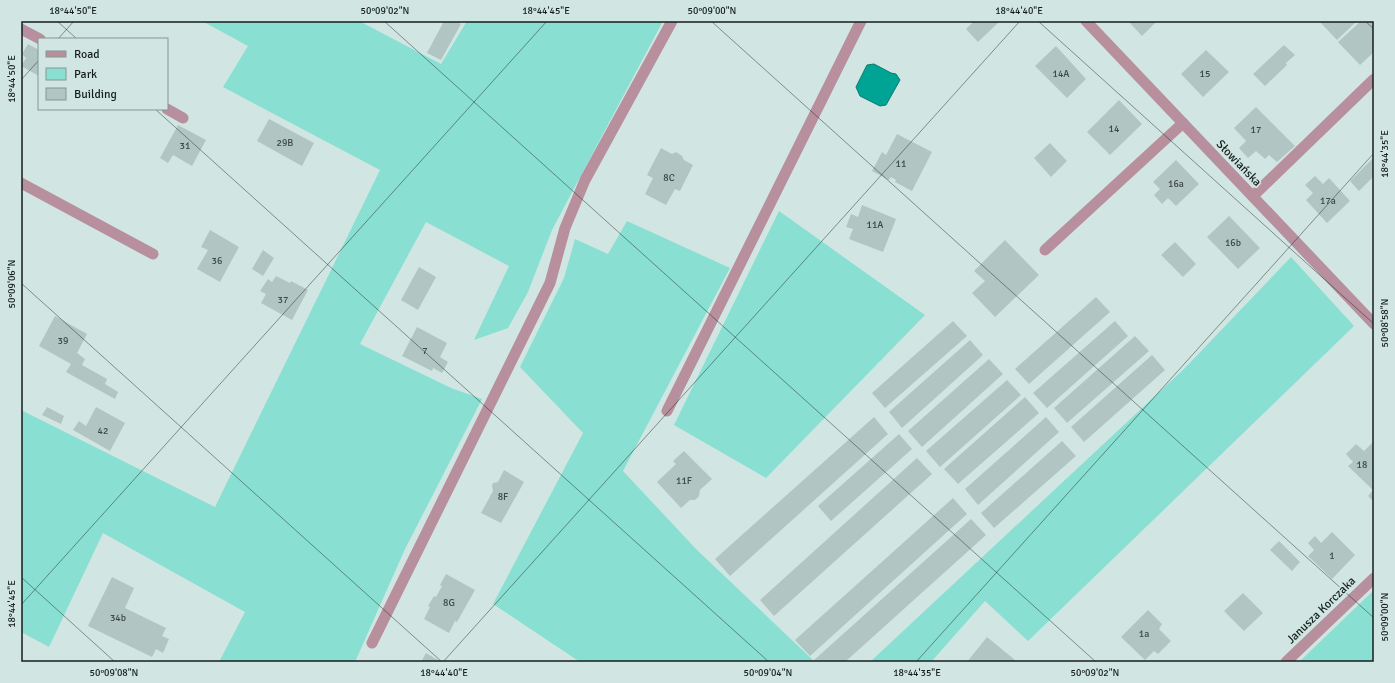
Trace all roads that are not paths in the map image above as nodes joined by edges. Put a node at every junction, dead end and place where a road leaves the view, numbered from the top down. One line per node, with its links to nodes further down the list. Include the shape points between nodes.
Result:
1 (672, 21): 17 (street, via 585,180 565,228 550,283)
2 (861, 21): 15 (street)
3 (1086, 21): 9 (street, Słowiańska)
4 (21, 28): 5 (street)
5 (38, 38)
6 (1374, 79): 11 (street)
7 (168, 110): 8 (street)
8 (183, 118)
9 (1183, 123): 11 (street, Słowiańska); 12 (street)
10 (21, 183): 13 (street)
11 (1253, 196): 14 (street, Słowiańska)
12 (1045, 250)
13 (153, 254)
14 (1374, 324)
15 (667, 411)
16 (1374, 578): 18 (street, Janusza Korczaka)
17 (372, 643)
18 (1286, 662)

